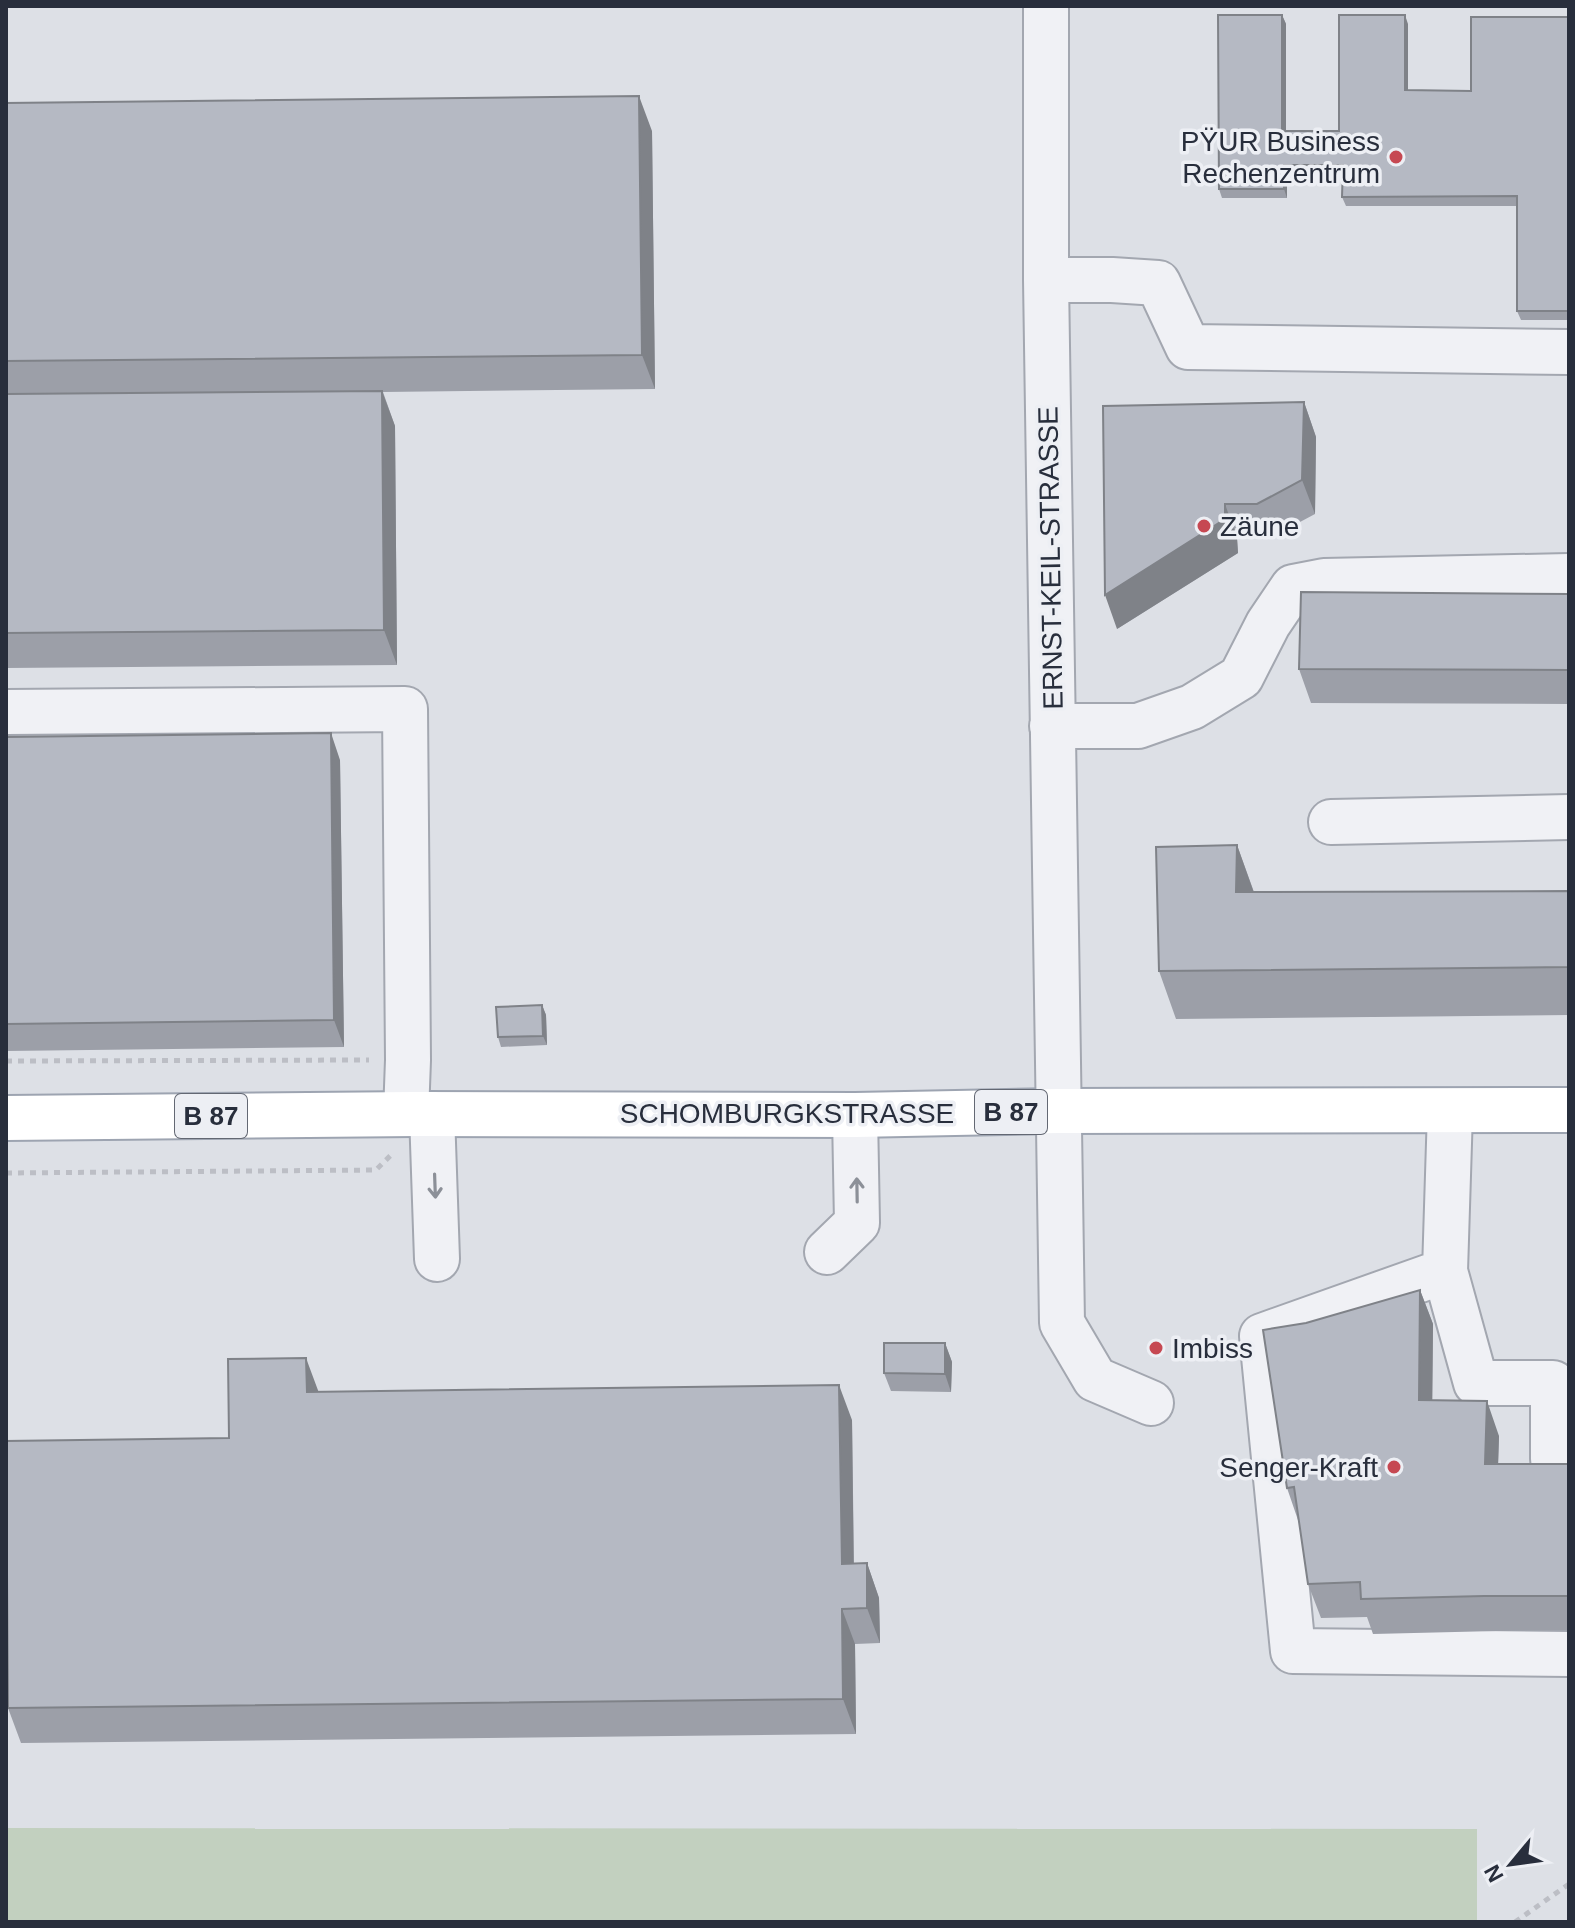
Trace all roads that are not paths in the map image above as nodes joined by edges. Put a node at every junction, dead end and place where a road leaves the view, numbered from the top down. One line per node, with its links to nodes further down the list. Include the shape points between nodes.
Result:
1 (1046, 6): 2 (street, ERNST-KEIL-STRASSE)
2 (1046, 280): 3 (street, via 1158,283 1188,347); 6 (street, ERNST-KEIL-STRASSE)
3 (1569, 352)
4 (1569, 576): 6 (street, via 1324,581 1293,587 1241,677 1192,707 1138,726)
5 (6, 712): 12 (street, via 405,709 408,1060)
6 (1052, 726): 10 (street, ERNST-KEIL-STRASSE)
7 (1569, 817): 8 (street)
8 (1331, 822)
9 (1569, 1110): 11 (main road, SCHOMBURGKSTRASSE / B 87)
10 (1059, 1111): 11 (main road, SCHOMBURGKSTRASSE / B 87); 13 (main road, SCHOMBURGKSTRASSE / B 87); 18 (street, ERNST-KEIL-STRASSE, via 1062,1323 1095,1379)
11 (1450, 1111): 17 (street)
12 (419, 1114): 13 (main road, SCHOMBURGKSTRASSE / B 87); 14 (main road, SCHOMBURGKSTRASSE / B 87); 16 (street, one-way to 16)
13 (855, 1115): 15 (street, one-way to 13, via 857,1223)
14 (6, 1118)
15 (827, 1252)
16 (437, 1259)
17 (1445, 1271): 19 (street, via 1476,1383 1553,1383 1553,1459); 20 (street, via 1262,1336 1293,1651)
18 (1151, 1403)
19 (1569, 1459)
20 (1569, 1654)

